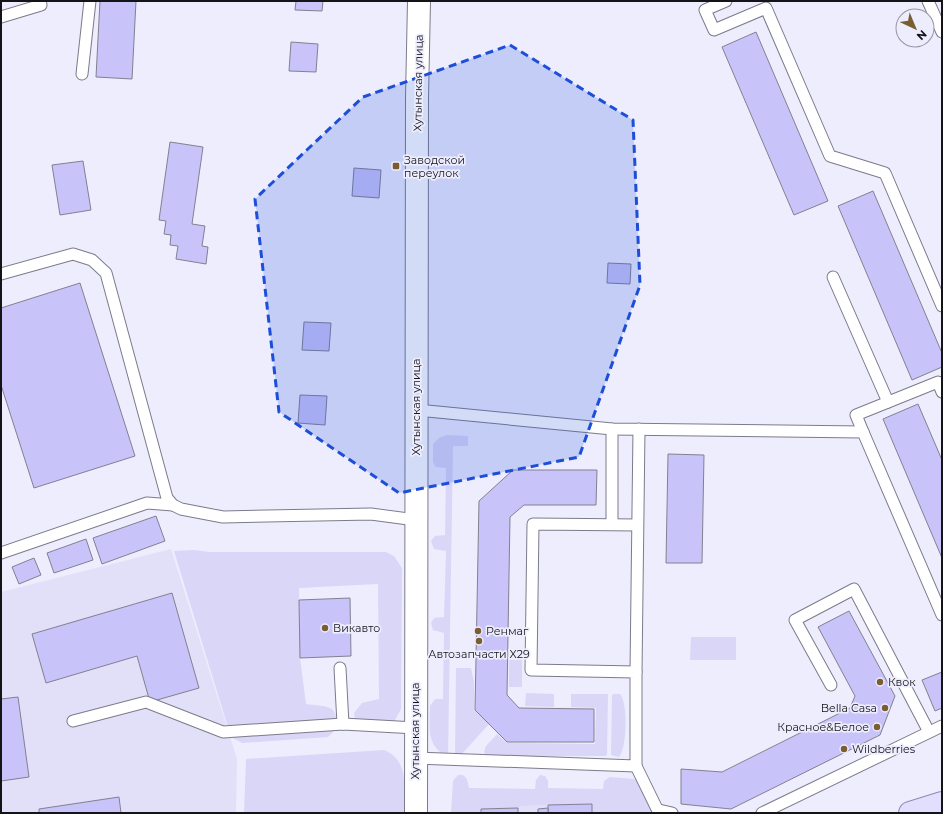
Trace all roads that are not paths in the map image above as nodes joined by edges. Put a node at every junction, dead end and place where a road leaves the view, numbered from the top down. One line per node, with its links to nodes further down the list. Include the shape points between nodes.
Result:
1 (40, 1): 6 (lane, via 41,5)
2 (90, 1): 8 (lane)
3 (419, 1): 14 (street, Хутынская улица)
4 (726, 1): 11 (lane, via 705,10 714,30 766,8 830,156 885,173)
5 (928, 1): 7 (lane)
6 (1, 15)
7 (942, 32)
8 (82, 74)
9 (1, 274): 18 (lane, via 73,254 92,260 106,273 167,498)
10 (833, 277): 13 (lane)
11 (942, 306)
12 (940, 385): 13 (lane)
13 (888, 402): 17 (lane, via 856,416)
14 (417, 410): 15 (lane); 19 (street, Хутынская улица)
15 (612, 429): 16 (lane); 20 (lane)
16 (639, 429): 17 (lane); 21 (lane)
17 (863, 432): 23 (lane)
18 (173, 505): 19 (lane, via 181,509 223,517 372,514); 22 (lane, via 147,503)
19 (416, 520): 30 (street, Хутынская улица)
20 (612, 524): 21 (lane); 25 (lane, via 533,524 531,670)
21 (637, 525): 25 (lane)
22 (1, 553)
23 (942, 615)
24 (340, 668): 28 (lane)
25 (636, 672): 33 (lane)
26 (831, 686): 31 (lane, via 795,620 854,589)
27 (72, 721): 28 (lane, via 146,702 223,732)
28 (343, 724): 30 (lane)
29 (942, 726): 31 (lane)
30 (416, 728): 32 (street, Хутынская улица)
31 (930, 732): 38 (lane)
32 (415, 758): 33 (lane); 36 (street, Хутынская улица)
33 (636, 766): 35 (lane)
34 (942, 804): 39 (main road)
35 (659, 811): 37 (lane)
36 (416, 813)
37 (672, 813)
38 (762, 813)
39 (910, 813)

